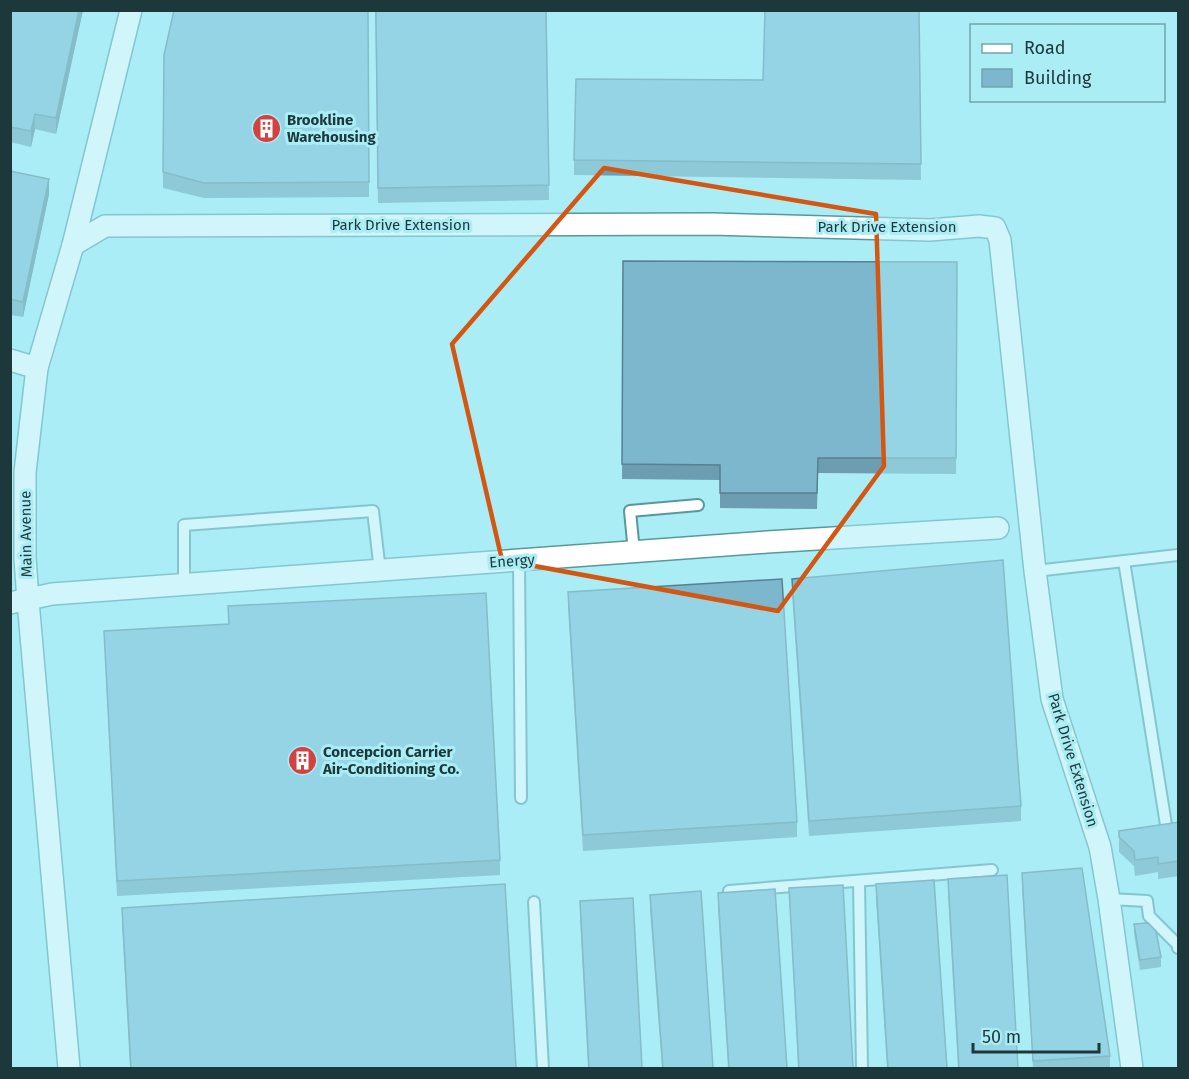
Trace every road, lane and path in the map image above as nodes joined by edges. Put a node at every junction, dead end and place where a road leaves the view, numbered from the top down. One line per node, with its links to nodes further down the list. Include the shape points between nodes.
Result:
1 (131, 10): 2 (street, Main Avenue)
2 (73, 245): 4 (street, Main Avenue); 12 (street, Park Drive Extension, via 105,226 711,224 995,228 1000,240)
3 (10, 360): 4 (street)
4 (37, 368): 14 (street, Main Avenue, via 25,472 25,558)
5 (698, 505): 7 (lane, via 630,511)
6 (998, 528): 7 (street, Energy)
7 (634, 552): 9 (street, Energy)
8 (1179, 555): 10 (lane)
9 (519, 561): 11 (street, Energy); 15 (lane)
10 (1124, 561): 12 (lane); 16 (lane)
11 (380, 571): 13 (street, Energy); 13 (lane, via 373,511 184,525)
12 (1035, 571): 20 (street, Park Drive Extension, via 1052,699 1100,847)
13 (184, 585): 14 (street, Energy, via 52,594)
14 (19, 602): 23 (street, Main Avenue)
15 (521, 798)
16 (1167, 831)
17 (992, 870): 18 (lane)
18 (858, 881): 19 (lane); 25 (lane)
19 (729, 891)
20 (1109, 899): 22 (lane, via 1147,901 1149,916); 26 (street, Park Drive Extension)
21 (534, 902): 24 (lane)
22 (1178, 946)
23 (69, 1068)
24 (543, 1068)
25 (862, 1068)
26 (1132, 1068)

